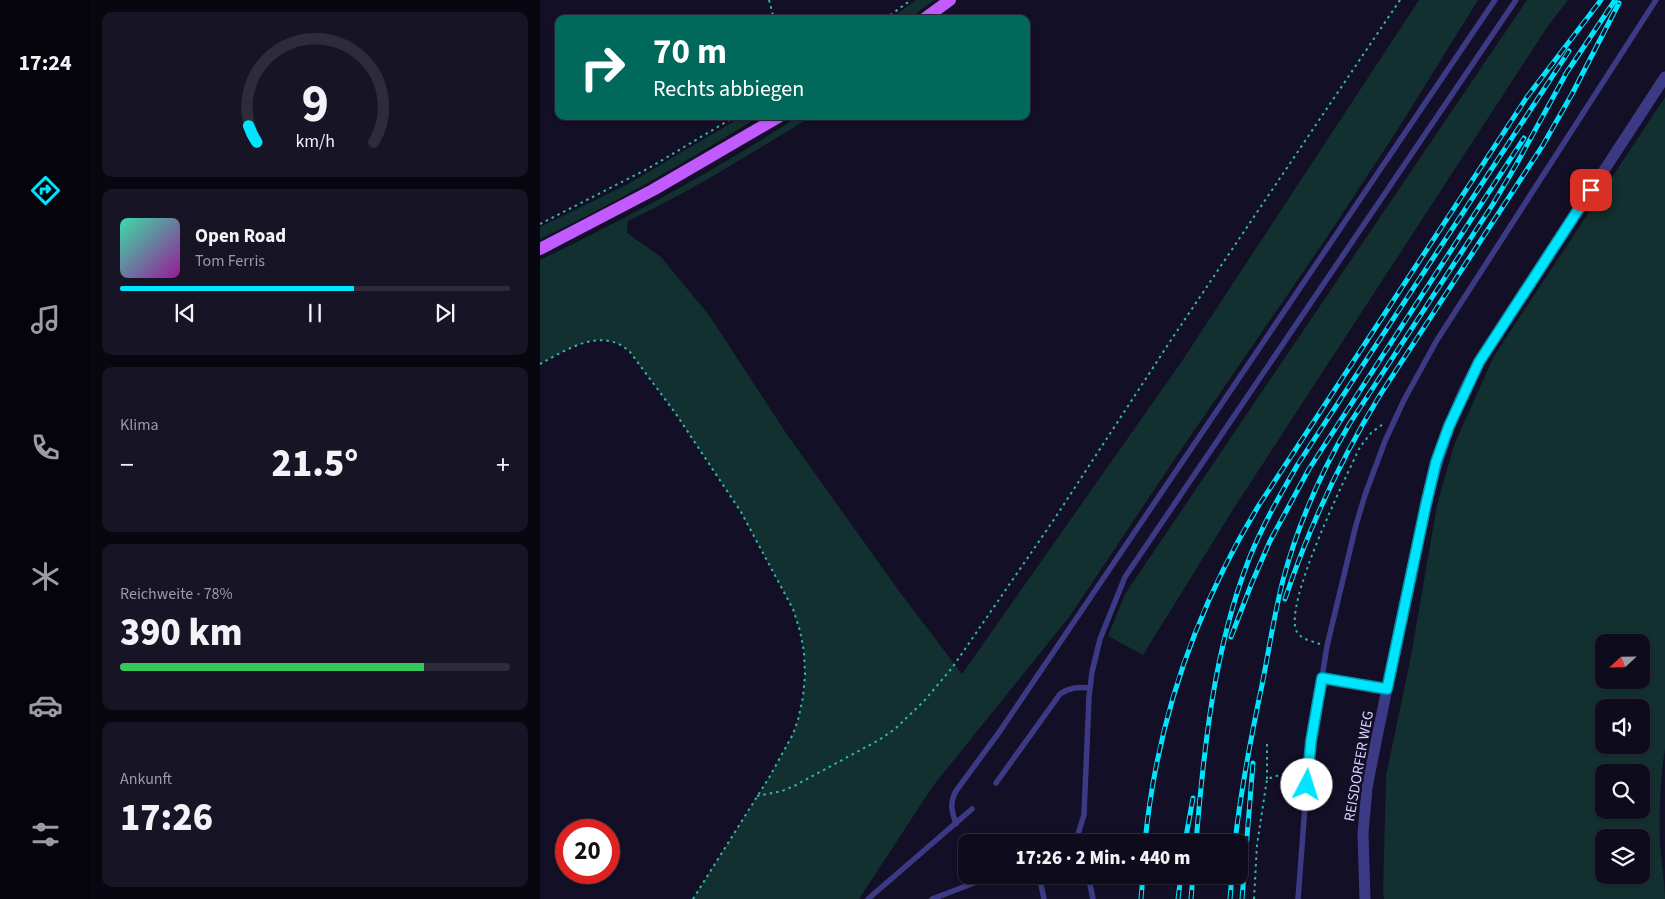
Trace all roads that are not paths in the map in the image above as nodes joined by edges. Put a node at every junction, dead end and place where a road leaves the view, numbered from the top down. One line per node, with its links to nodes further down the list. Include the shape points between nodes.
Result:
1 (950, 0): 5 (main road)
2 (1495, 0): 14 (lane, via 953,796)
3 (1516, 0): 10 (lane, via 1125,577 1100,639)
4 (1656, 0): 9 (lane, via 1438,340 1396,416 1356,525)
5 (929, 15)
6 (1665, 77): 11 (street, REISDORFER WEG, via 1486,351 1458,404 1430,486)
7 (773, 120): 8 (main road, via 654,190)
8 (540, 249)
9 (1322, 678): 11 (street); 23 (lane, via 1308,766)
10 (1090, 688): 12 (lane, via 1074,687 1060,694); 15 (lane, via 1084,815)
11 (1387, 689): 24 (street, REISDORFER WEG, via 1364,811)
12 (996, 783)
13 (972, 809): 14 (lane)
14 (956, 824): 19 (lane)
15 (1078, 834)
16 (971, 884): 20 (lane)
17 (1041, 884): 21 (lane)
18 (1090, 884): 22 (lane)
19 (868, 899)
20 (932, 899)
21 (1044, 899)
22 (1093, 899)
23 (1298, 899)
24 (1365, 899)

